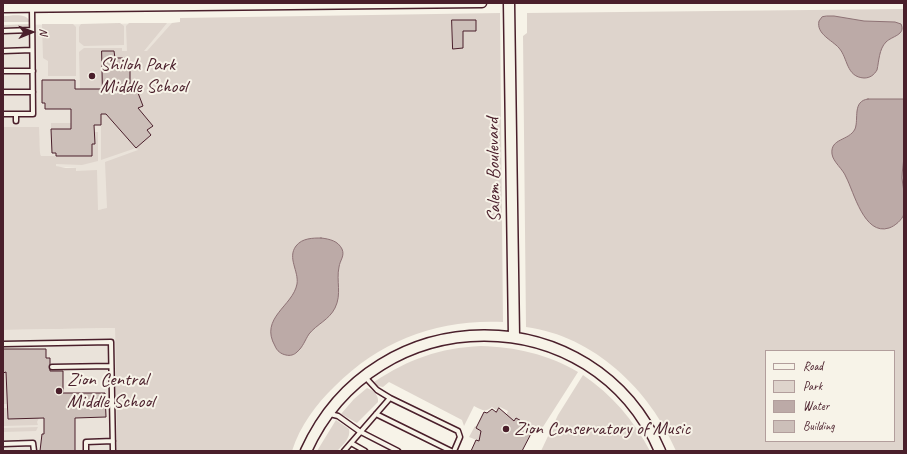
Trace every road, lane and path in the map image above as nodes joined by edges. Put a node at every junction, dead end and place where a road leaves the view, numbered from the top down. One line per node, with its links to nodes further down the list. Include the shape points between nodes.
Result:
1 (441, 3): 2 (street); 4 (street)
2 (482, 3)
3 (509, 3): 18 (street, Salem Boulevard)
4 (191, 4): 6 (street)
5 (3, 8): 6 (street)
6 (32, 8): 7 (lane)
7 (32, 30): 8 (lane); 9 (lane)
8 (3, 31)
9 (32, 50): 10 (lane); 12 (lane)
10 (3, 51)
11 (3, 71): 12 (lane)
12 (33, 71): 14 (lane)
13 (3, 92): 14 (lane)
14 (33, 92): 16 (lane, via 33,114)
15 (3, 114): 16 (lane)
16 (16, 114): 17 (lane)
17 (16, 121)
18 (514, 337): 22 (street, via 473,335 431,342 391,358); 38 (street, via 562,352 605,378 639,414)
19 (3, 344): 20 (lane, via 111,342)
20 (111, 366): 21 (lane); 27 (lane)
21 (52, 367)
22 (364, 376): 23 (lane, via 377,390); 24 (street)
23 (390, 398): 25 (lane); 37 (lane, via 458,431 460,437)
24 (328, 413): 26 (lane, via 338,416); 33 (street)
25 (376, 414): 26 (lane); 37 (lane)
26 (361, 432): 29 (lane); 36 (lane)
27 (113, 441): 31 (lane, via 86,442); 32 (lane)
28 (3, 444): 30 (lane, via 33,443)
29 (351, 444): 34 (lane); 35 (lane)
30 (34, 451)
31 (86, 451)
32 (113, 451)
33 (306, 451)
34 (344, 451)
35 (365, 451)
36 (398, 451)
37 (452, 451)
38 (660, 451)

